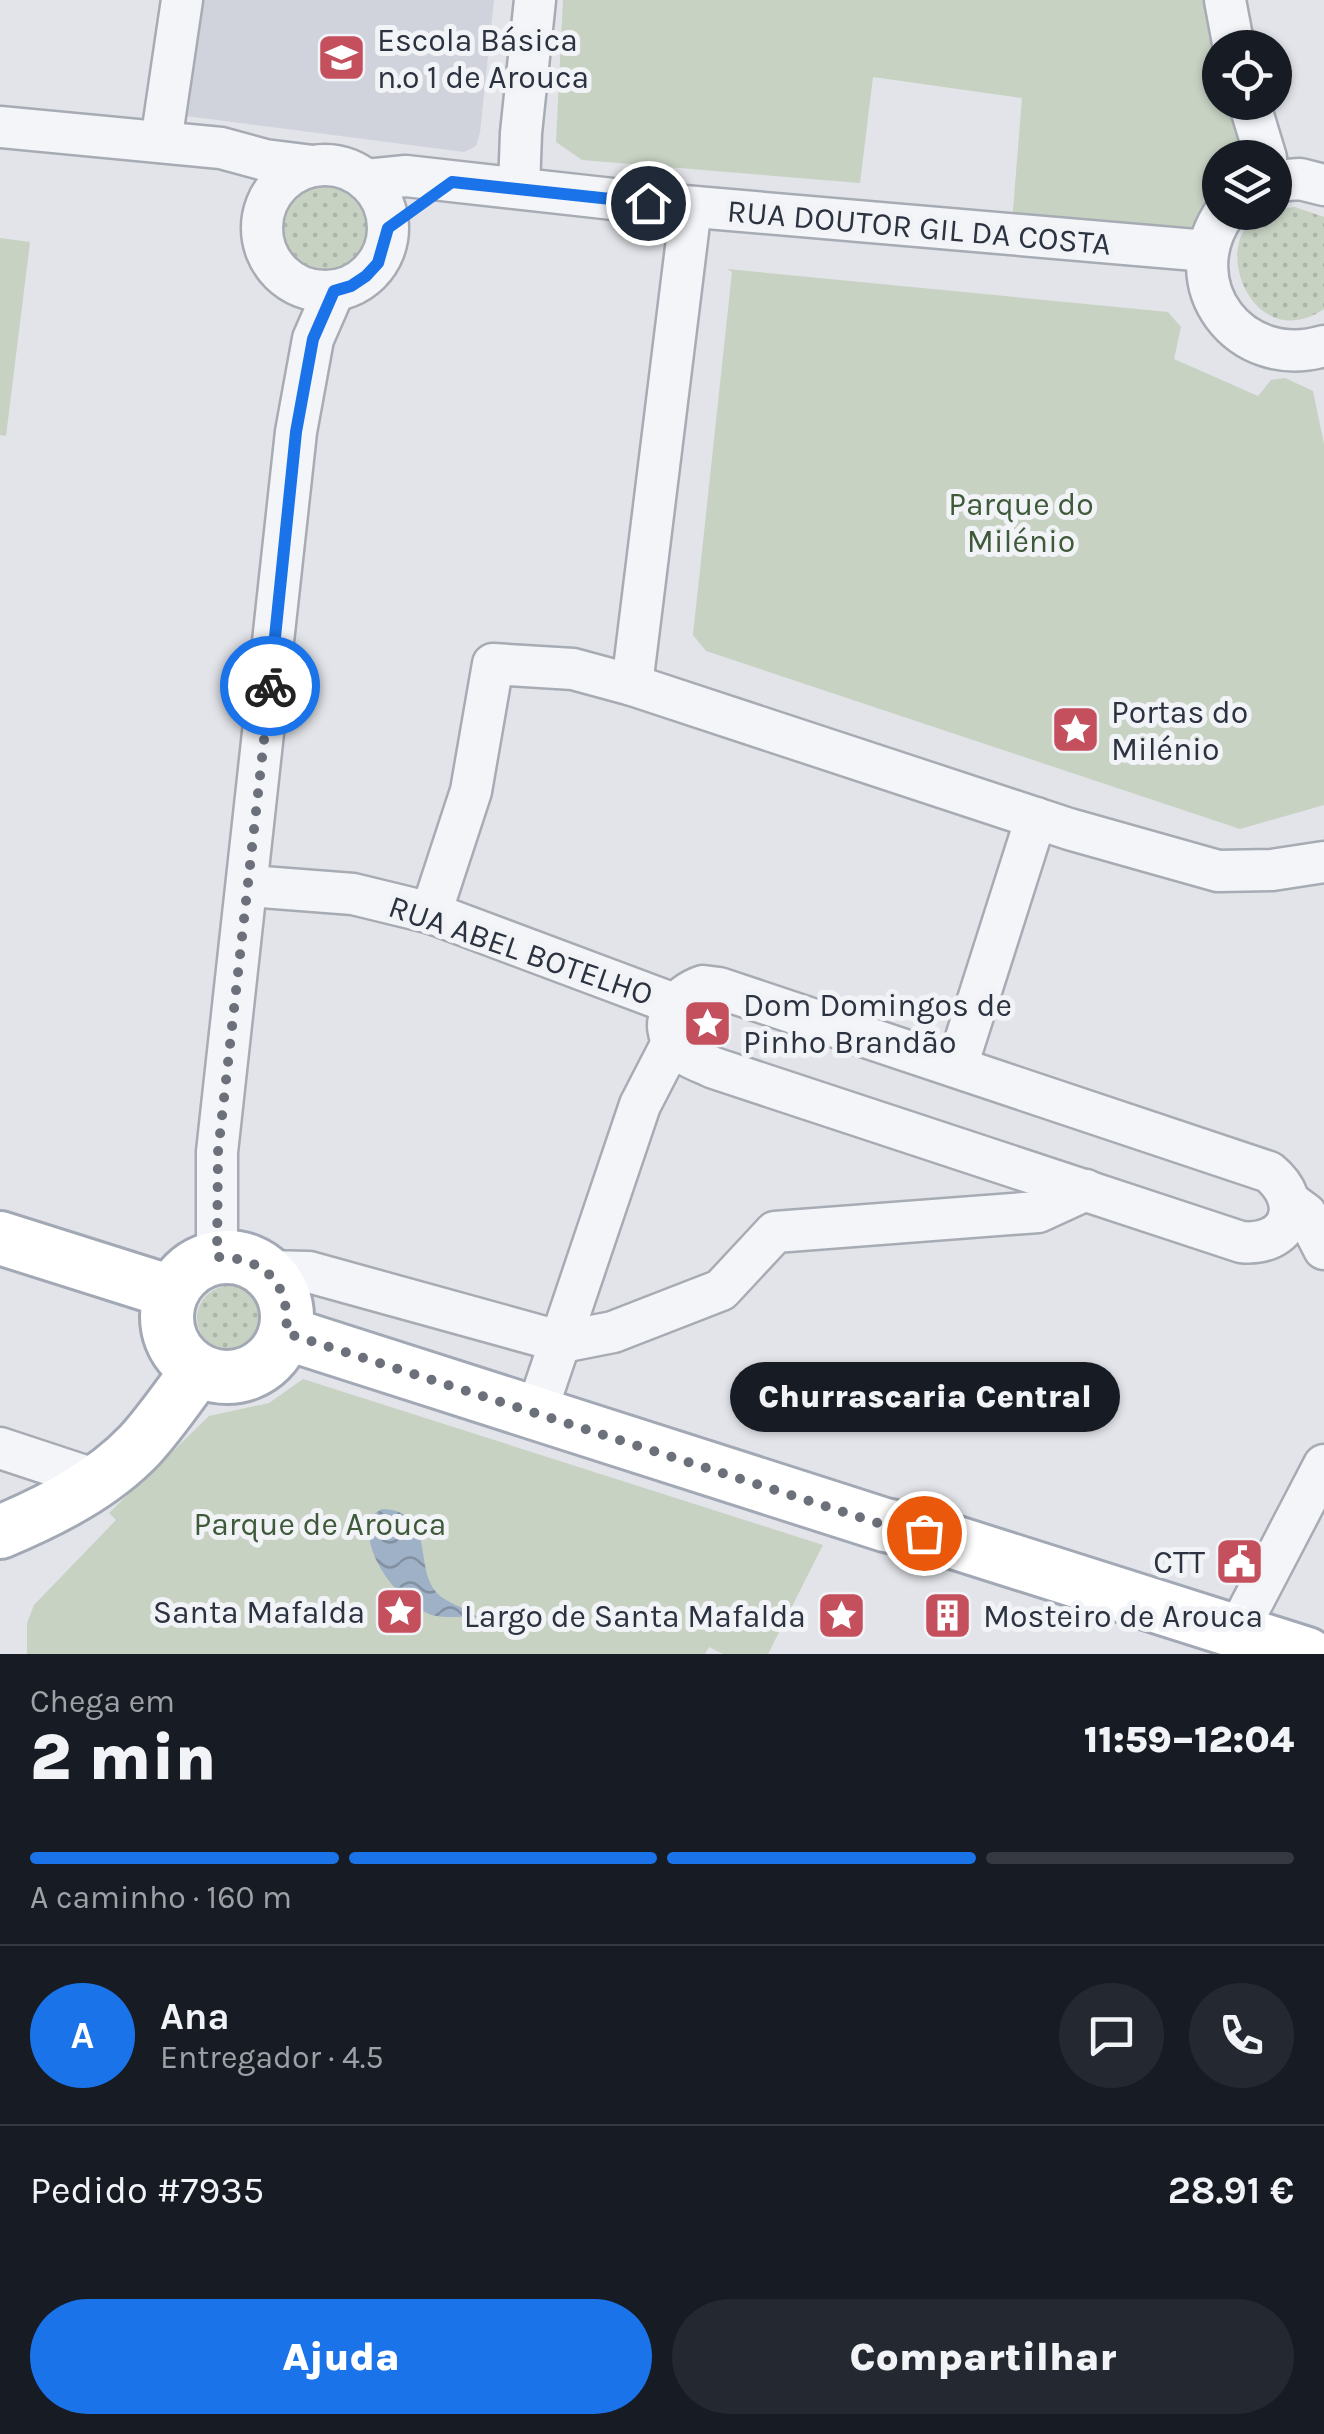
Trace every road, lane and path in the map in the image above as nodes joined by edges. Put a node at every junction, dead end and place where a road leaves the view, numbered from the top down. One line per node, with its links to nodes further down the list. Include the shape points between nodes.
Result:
1 (182, 0): 6 (street)
2 (536, 0): 13 (street)
3 (1225, 0): 4 (street)
4 (1231, 30)
5 (0, 127): 6 (street)
6 (161, 142): 7 (street)
7 (220, 148): 8 (street); 14 (street)
8 (313, 166): 9 (street, via 332,165); 14 (street, via 295,172)
9 (366, 180): 11 (street, RUA DOUTOR GIL DA COSTA); 16 (street, via 386,210)
10 (1292, 180): 12 (street)
11 (452, 182): 13 (street, RUA DOUTOR GIL DA COSTA); 16 (street)
12 (1324, 186)
13 (519, 188): 15 (street, RUA DOUTOR GIL DA COSTA)
14 (268, 200): 19 (street, via 262,219 268,257 280,273)
15 (691, 207): 18 (street, RUA DOUTOR GIL DA COSTA); 21 (street)
16 (388, 228): 19 (street, via 378,263 351,286)
17 (1214, 230): 18 (street)
18 (1207, 251): 20 (street, via 1207,279 1233,328 1278,350)
19 (315, 288): 24 (street)
20 (1323, 349)
21 (632, 685): 22 (street); 25 (street, via 573,669 494,664 471,791)
22 (1036, 818): 23 (street, via 1218,871); 27 (street)
23 (1324, 862)
24 (249, 886): 25 (street, RUA ABEL BOTELHO, via 353,894); 32 (street, via 218,1152)
25 (431, 913): 26 (street, RUA ABEL BOTELHO)
26 (673, 1022): 27 (street, via 686,992 719,988); 28 (street, RUA ABEL BOTELHO, via 680,1050 714,1068); 35 (street)
27 (956, 1066): 29 (street, via 1269,1172)
28 (1086, 1190): 29 (street, RUA ABEL BOTELHO, via 1257,1244 1275,1238); 35 (street, via 1038,1212 776,1232 721,1290 613,1332)
29 (1291, 1203): 31 (street, via 1306,1214)
30 (0, 1238): 33 (main road)
31 (1324, 1249)
32 (242, 1264): 33 (main road, via 190,1269); 34 (main road, via 285,1299); 35 (street, via 309,1272)
33 (171, 1292): 36 (main road, via 166,1310 172,1344)
34 (286, 1333): 36 (main road, via 266,1364 251,1373 215,1377); 37 (main road)
35 (562, 1342): 37 (street)
36 (198, 1370): 40 (main road, via 140,1445)
37 (536, 1413): 42 (main road)
38 (0, 1448): 40 (street)
39 (1324, 1466): 42 (street)
40 (100, 1481): 41 (main road)
41 (16, 1525)
42 (1237, 1632): 43 (main road)
43 (1307, 1654)

